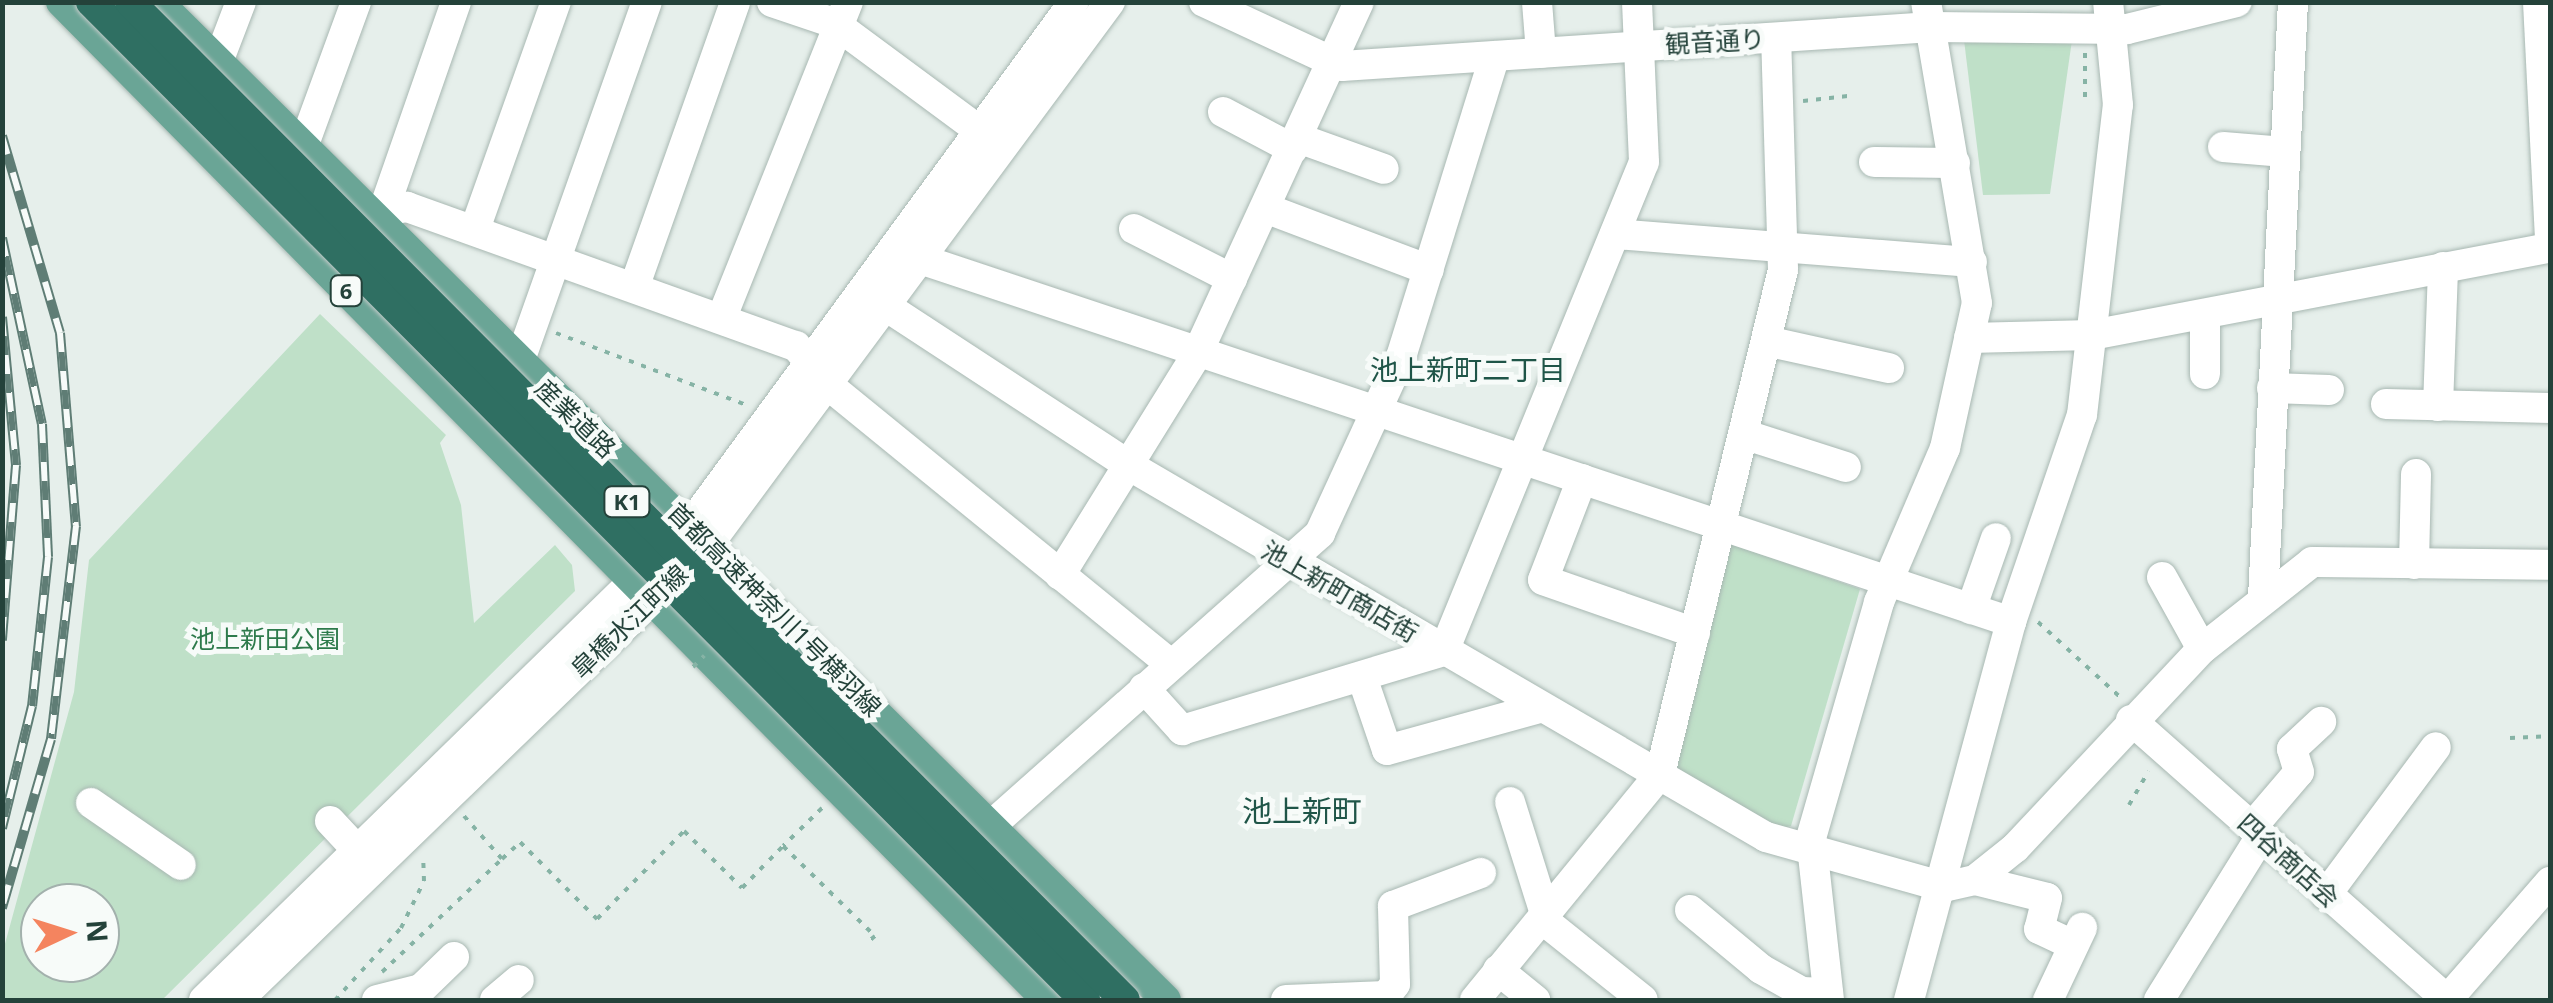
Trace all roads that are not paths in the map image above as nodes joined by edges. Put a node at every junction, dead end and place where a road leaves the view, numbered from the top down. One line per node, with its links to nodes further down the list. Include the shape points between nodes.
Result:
1 (61, 2): 34 (main road, 6)
2 (91, 2): 130 (highway, K1, bridge)
3 (130, 2): 131 (highway, 首都高速神奈川1号横羽線 / K1, bridge)
4 (158, 2): 30 (main road, 産業道路)
5 (242, 2): 30 (street)
6 (356, 2): 37 (street)
7 (456, 2): 44 (street)
8 (556, 2): 46 (street)
9 (647, 2): 51 (street)
10 (735, 2): 57 (street)
11 (772, 2): 21 (street)
12 (1074, 2): 35 (street, 皐橋水江町線)
13 (1110, 2): 52 (street, 皐橋水江町線)
14 (1204, 2): 31 (street, 観音通り)
15 (1358, 2): 31 (street)
16 (1537, 2): 28 (street)
17 (1637, 2): 27 (street)
18 (2237, 2): 24 (street, 観音通り)
19 (2293, 2): 39 (street)
20 (2538, 2): 26 (street)
21 (841, 13): 35 (street); 61 (street)
22 (1929, 15): 23 (street, 観音通り); 25 (street, 観音通り); 41 (street)
23 (2012, 15): 24 (street, 観音通り, via 2084,28)
24 (2111, 16): 62 (street, via 2118,105)
25 (1776, 38): 27 (street, 観音通り); 50 (street)
26 (2545, 38): 33 (street)
27 (1640, 44): 28 (street, 観音通り); 47 (street, via 1644,162)
28 (1541, 52): 29 (street, 観音通り)
29 (1495, 56): 31 (street, 観音通り); 55 (street)
30 (219, 64): 34 (street); 37 (main road, 産業道路)
31 (1332, 64): 36 (street)
32 (1223, 112): 36 (street)
33 (2547, 117): 48 (street)
34 (187, 130): 91 (main road, 6)
35 (980, 131): 68 (street, 皐橋水江町線)
36 (1296, 143): 42 (street); 43 (street)
37 (302, 147): 44 (main road, 産業道路)
38 (2222, 147): 39 (street)
39 (2286, 152): 58 (street)
40 (1874, 162): 41 (street)
41 (1955, 163): 53 (street)
42 (1384, 169)
43 (1265, 208): 55 (street); 56 (street)
44 (377, 212): 46 (street); 66 (main road, 産業道路)
45 (1134, 228): 56 (street)
46 (474, 229): 51 (street)
47 (1616, 234): 50 (street); 77 (street)
48 (2550, 235)
49 (2550, 248): 54 (street)
50 (1784, 249): 53 (street); 64 (street)
51 (556, 256): 57 (street); 66 (street)
52 (920, 259): 59 (street, 皐橋水江町線); 65 (street)
53 (1972, 262): 63 (street)
54 (2442, 267): 58 (street); 73 (street)
55 (1429, 270): 75 (street)
56 (1232, 280): 65 (street)
57 (635, 285): 61 (street)
58 (2278, 297): 60 (street); 70 (street)
59 (884, 305): 68 (street, 皐橋水江町線); 78 (street, 池上新町商店街)
60 (2205, 315): 62 (street); 69 (street)
61 (722, 317): 68 (street)
62 (2092, 336): 63 (street); 94 (street, via 2082,415)
63 (1969, 338): 90 (street, via 1946,448)
64 (1766, 341): 67 (street); 76 (street)
65 (1198, 352): 75 (street); 78 (street)
66 (519, 363): 83 (main road, 産業道路)
67 (1889, 368)
68 (820, 372): 83 (street, 皐橋水江町線); 88 (street)
69 (2205, 374)
70 (2272, 388): 71 (street); 92 (street)
71 (2329, 390)
72 (2386, 404): 73 (street)
73 (2438, 406): 74 (street)
74 (2550, 408)
75 (1379, 411): 77 (street); 85 (street, via 1333,512)
76 (1744, 434): 79 (street); 82 (street)
77 (1524, 460): 81 (street); 97 (street)
78 (1130, 466): 85 (street, 池上新町商店街); 88 (street)
79 (1846, 467)
80 (2416, 474): 86 (street)
81 (1582, 479): 82 (street); 95 (street, via 1543,580)
82 (1721, 526): 90 (street); 95 (street)
83 (698, 536): 91 (street, 皐橋水江町線); 109 (main road, 産業道路)
84 (1996, 538): 93 (street)
85 (1289, 562): 97 (street, 池上新町商店街); 98 (street)
86 (2414, 564): 87 (street); 92 (street, via 2312,562)
87 (2550, 565)
88 (1060, 575): 98 (street)
89 (2162, 577): 96 (street)
90 (1890, 582): 93 (street); 111 (street)
91 (641, 590): 112 (street, 皐橋水江町線); 125 (main road, 6); 128 (street, 皐橋水江町線)
92 (2263, 598): 96 (street)
93 (1971, 609): 94 (street)
94 (2013, 618): 117 (street)
95 (1695, 633): 105 (street)
96 (2202, 649): 102 (street)
97 (1444, 652): 99 (street); 101 (street, 池上新町商店街)
98 (1170, 664): 100 (street)
99 (1362, 677): 100 (street, via 1182,730); 101 (street, via 1386,750)
100 (1144, 688): 109 (street)
101 (1540, 708): 105 (street, 池上新町商店街)
102 (2133, 717): 110 (street, 四谷商店会); 115 (street)
103 (2321, 722): 110 (street, via 2292,749 2299,772)
104 (2436, 747): 118 (street)
105 (1660, 774): 111 (street, 池上新町商店街, via 1766,836); 120 (street)
106 (1510, 802): 120 (street)
107 (91, 803): 113 (street)
108 (330, 821): 112 (street)
109 (986, 830): 132 (main road, 産業道路)
110 (2256, 831): 118 (street, 四谷商店会); 139 (street)
111 (1810, 848): 117 (street, 池上新町商店街); 126 (street)
112 (357, 850): 127 (street, 皐橋水江町線)
113 (181, 865)
114 (1482, 873): 133 (street, via 1393,906 1394,984 1386,996)
115 (1975, 880): 117 (street); 138 (street, via 2047,898 2039,929 2078,936)
116 (2550, 882): 140 (street)
117 (1944, 886): 137 (street)
118 (2326, 895): 140 (street, 四谷商店会)
119 (1690, 910): 126 (street, via 1761,969 1802,992)
120 (1543, 916): 122 (street); 136 (street)
121 (454, 957): 124 (street, via 422,989)
122 (1498, 970): 134 (street); 135 (street)
123 (519, 980): 129 (street)
124 (374, 991)
125 (1036, 997)
126 (1828, 997)
127 (204, 1000)
128 (238, 1000)
129 (495, 1000)
130 (1084, 1000)
131 (1125, 1000)
132 (1166, 1000)
133 (1286, 1000)
134 (1475, 1000)
135 (1535, 1000)
136 (1643, 1000)
137 (1909, 1000)
138 (2048, 1000)
139 (2159, 1000)
140 (2447, 1000)

